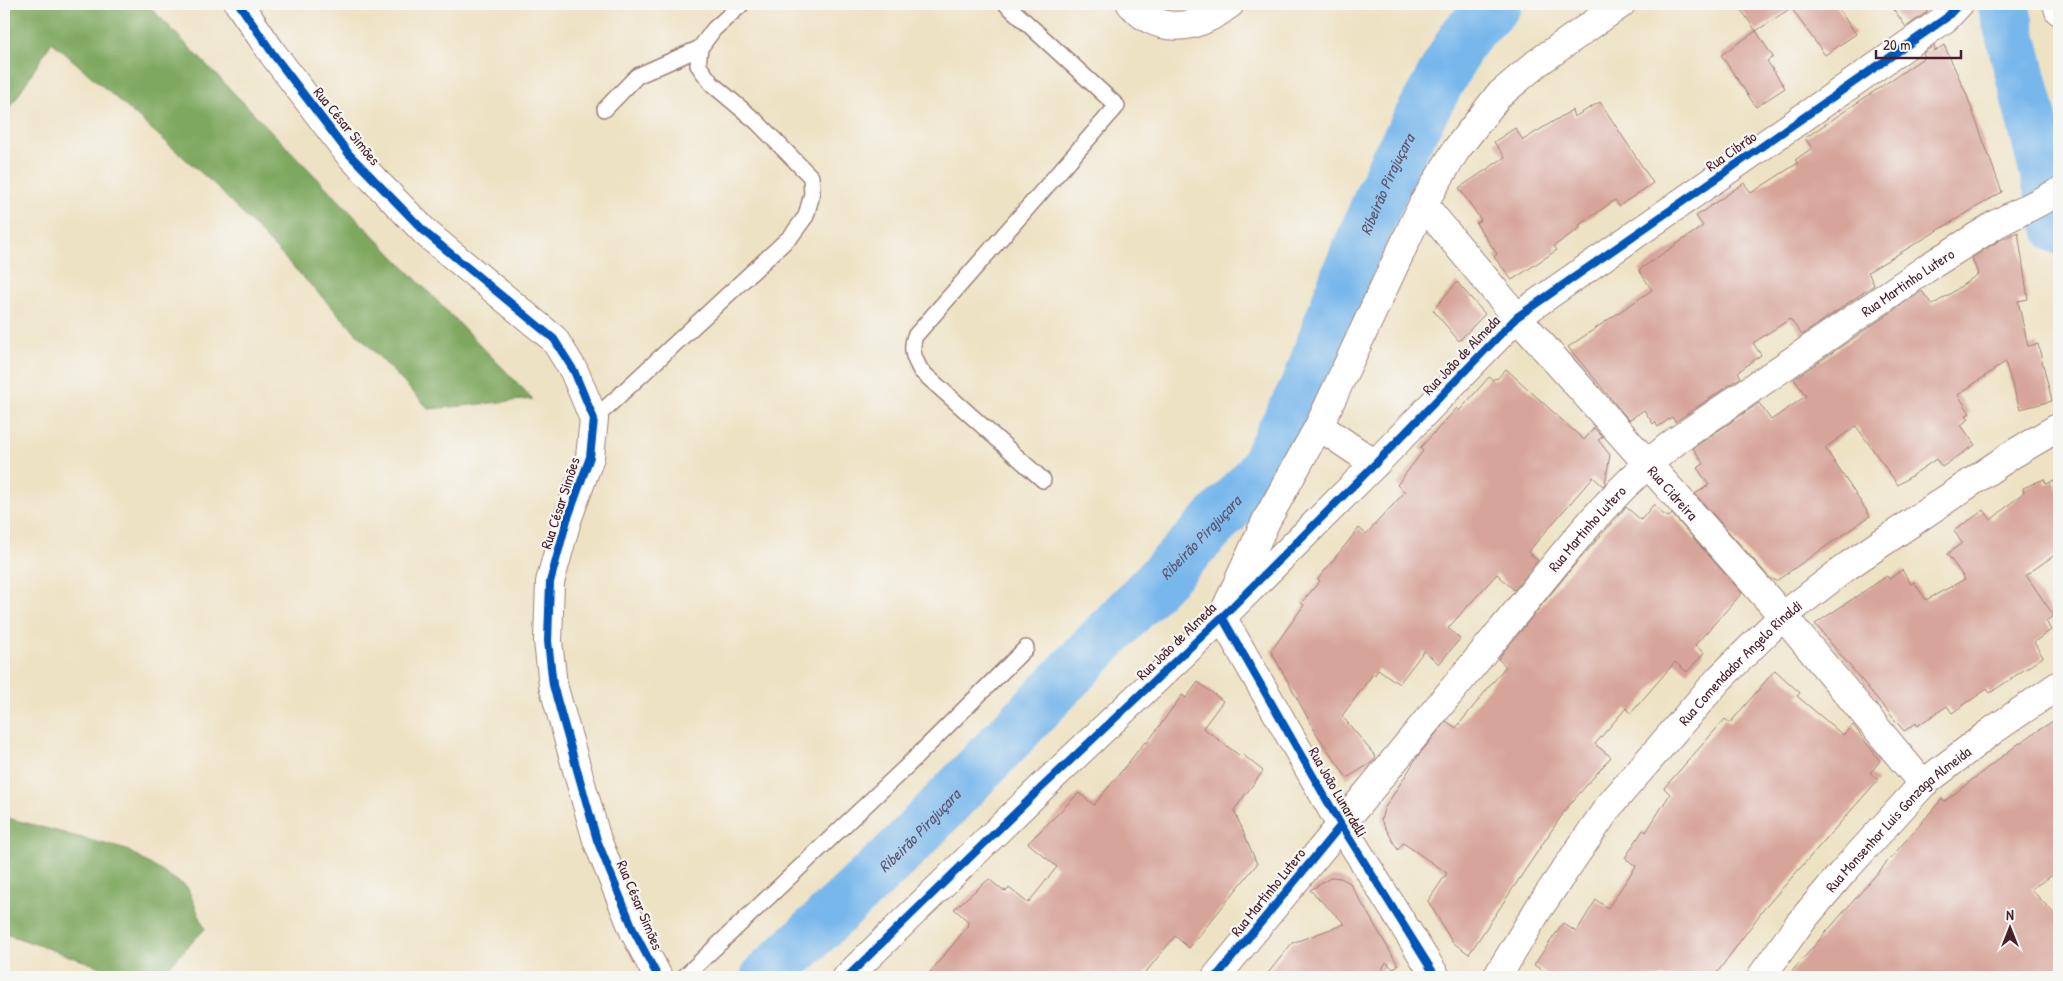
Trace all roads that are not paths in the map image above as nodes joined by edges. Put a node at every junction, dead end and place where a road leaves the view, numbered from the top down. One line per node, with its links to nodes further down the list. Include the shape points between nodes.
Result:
1 (239, 4): 15 (street, Rua César Simões, via 349,154 427,234 554,340 574,371)
2 (742, 4): 10 (lane, via 714,29)
3 (1006, 4): 20 (lane, via 1117,106 915,336 911,347 921,371)
4 (1130, 4): 5 (street, via 1148,19 1182,26 1200,23)
5 (1230, 4)
6 (1622, 4): 13 (street, via 1538,63 1498,96 1456,150)
7 (1959, 4): 14 (street, Rua Cibrão, via 1946,18)
8 (2058, 4): 9 (street)
9 (2059, 10)
10 (700, 48): 11 (lane, via 637,76); 15 (lane, via 698,65 712,84 757,122 811,177 812,194 806,216 792,235)
11 (605, 109)
12 (2048, 197): 19 (street, Rua Martinho Lutero, via 1933,264)
13 (1422, 204): 14 (street, Rua Cidreira); 16 (street)
14 (1517, 317): 18 (street, Rua João de Almeda); 19 (street, Rua Cidreira)
15 (594, 418): 27 (street, Rua César Simões, via 590,457 566,520 550,582 548,641 553,685 597,840 634,932)
16 (1319, 426): 18 (street); 22 (street, via 1266,521)
17 (2059, 427): 21 (street, Rua Comendador Angelo Rinaldi, via 2013,454 1856,560)
18 (1375, 464): 22 (street, Rua João de Almeda)
19 (1646, 464): 21 (street, Rua Cidreira); 26 (street, Rua Martinho Lutero, via 1590,524)
20 (1043, 480)
21 (1783, 616): 25 (street, Rua Cidreira); 32 (street, Rua Comendador Angelo Rinaldi, via 1719,679 1610,806 1539,908)
22 (1222, 617): 26 (street, Rua João Lunardelli); 29 (street, Rua João de Almeda)
23 (1026, 648): 28 (lane)
24 (2059, 685): 25 (street, Rua Monsenhor Luis Gonzaga Almeida)
25 (1923, 784): 33 (street, Rua Monsenhor Luis Gonzaga Almeida, via 1799,924)
26 (1341, 825): 30 (street, Rua Martinho Lutero); 31 (street, Rua João Lunardelli)
27 (658, 977)
28 (684, 977)
29 (847, 977)
30 (1216, 977)
31 (1436, 977)
32 (1497, 977)
33 (1761, 977)

